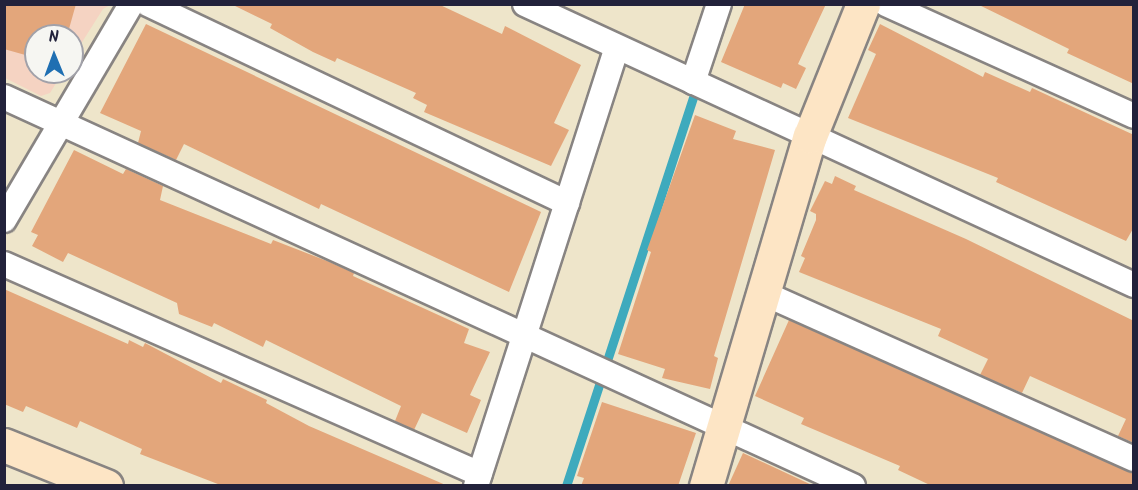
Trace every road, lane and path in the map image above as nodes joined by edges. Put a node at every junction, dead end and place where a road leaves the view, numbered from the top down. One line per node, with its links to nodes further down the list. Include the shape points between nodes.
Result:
1 (131, 4): 11 (street)
2 (148, 4): 13 (street)
3 (525, 4): 7 (street)
4 (719, 4): 8 (street)
5 (864, 4): 12 (street)
6 (886, 4): 10 (street)
7 (617, 47): 8 (street); 13 (street)
8 (693, 82): 12 (street)
9 (4, 97): 11 (street)
10 (1134, 116)
11 (59, 122): 14 (street); 18 (street)
12 (810, 136): 16 (street); 17 (street)
13 (567, 203): 18 (street)
14 (4, 220)
15 (4, 264): 22 (street)
16 (1134, 285)
17 (763, 293): 19 (street); 21 (street)
18 (524, 335): 19 (street); 22 (street)
19 (724, 427): 24 (street); 25 (street)
20 (4, 445): 23 (street)
21 (1134, 459)
22 (478, 480)
23 (105, 486)
24 (706, 486)
25 (852, 486)

